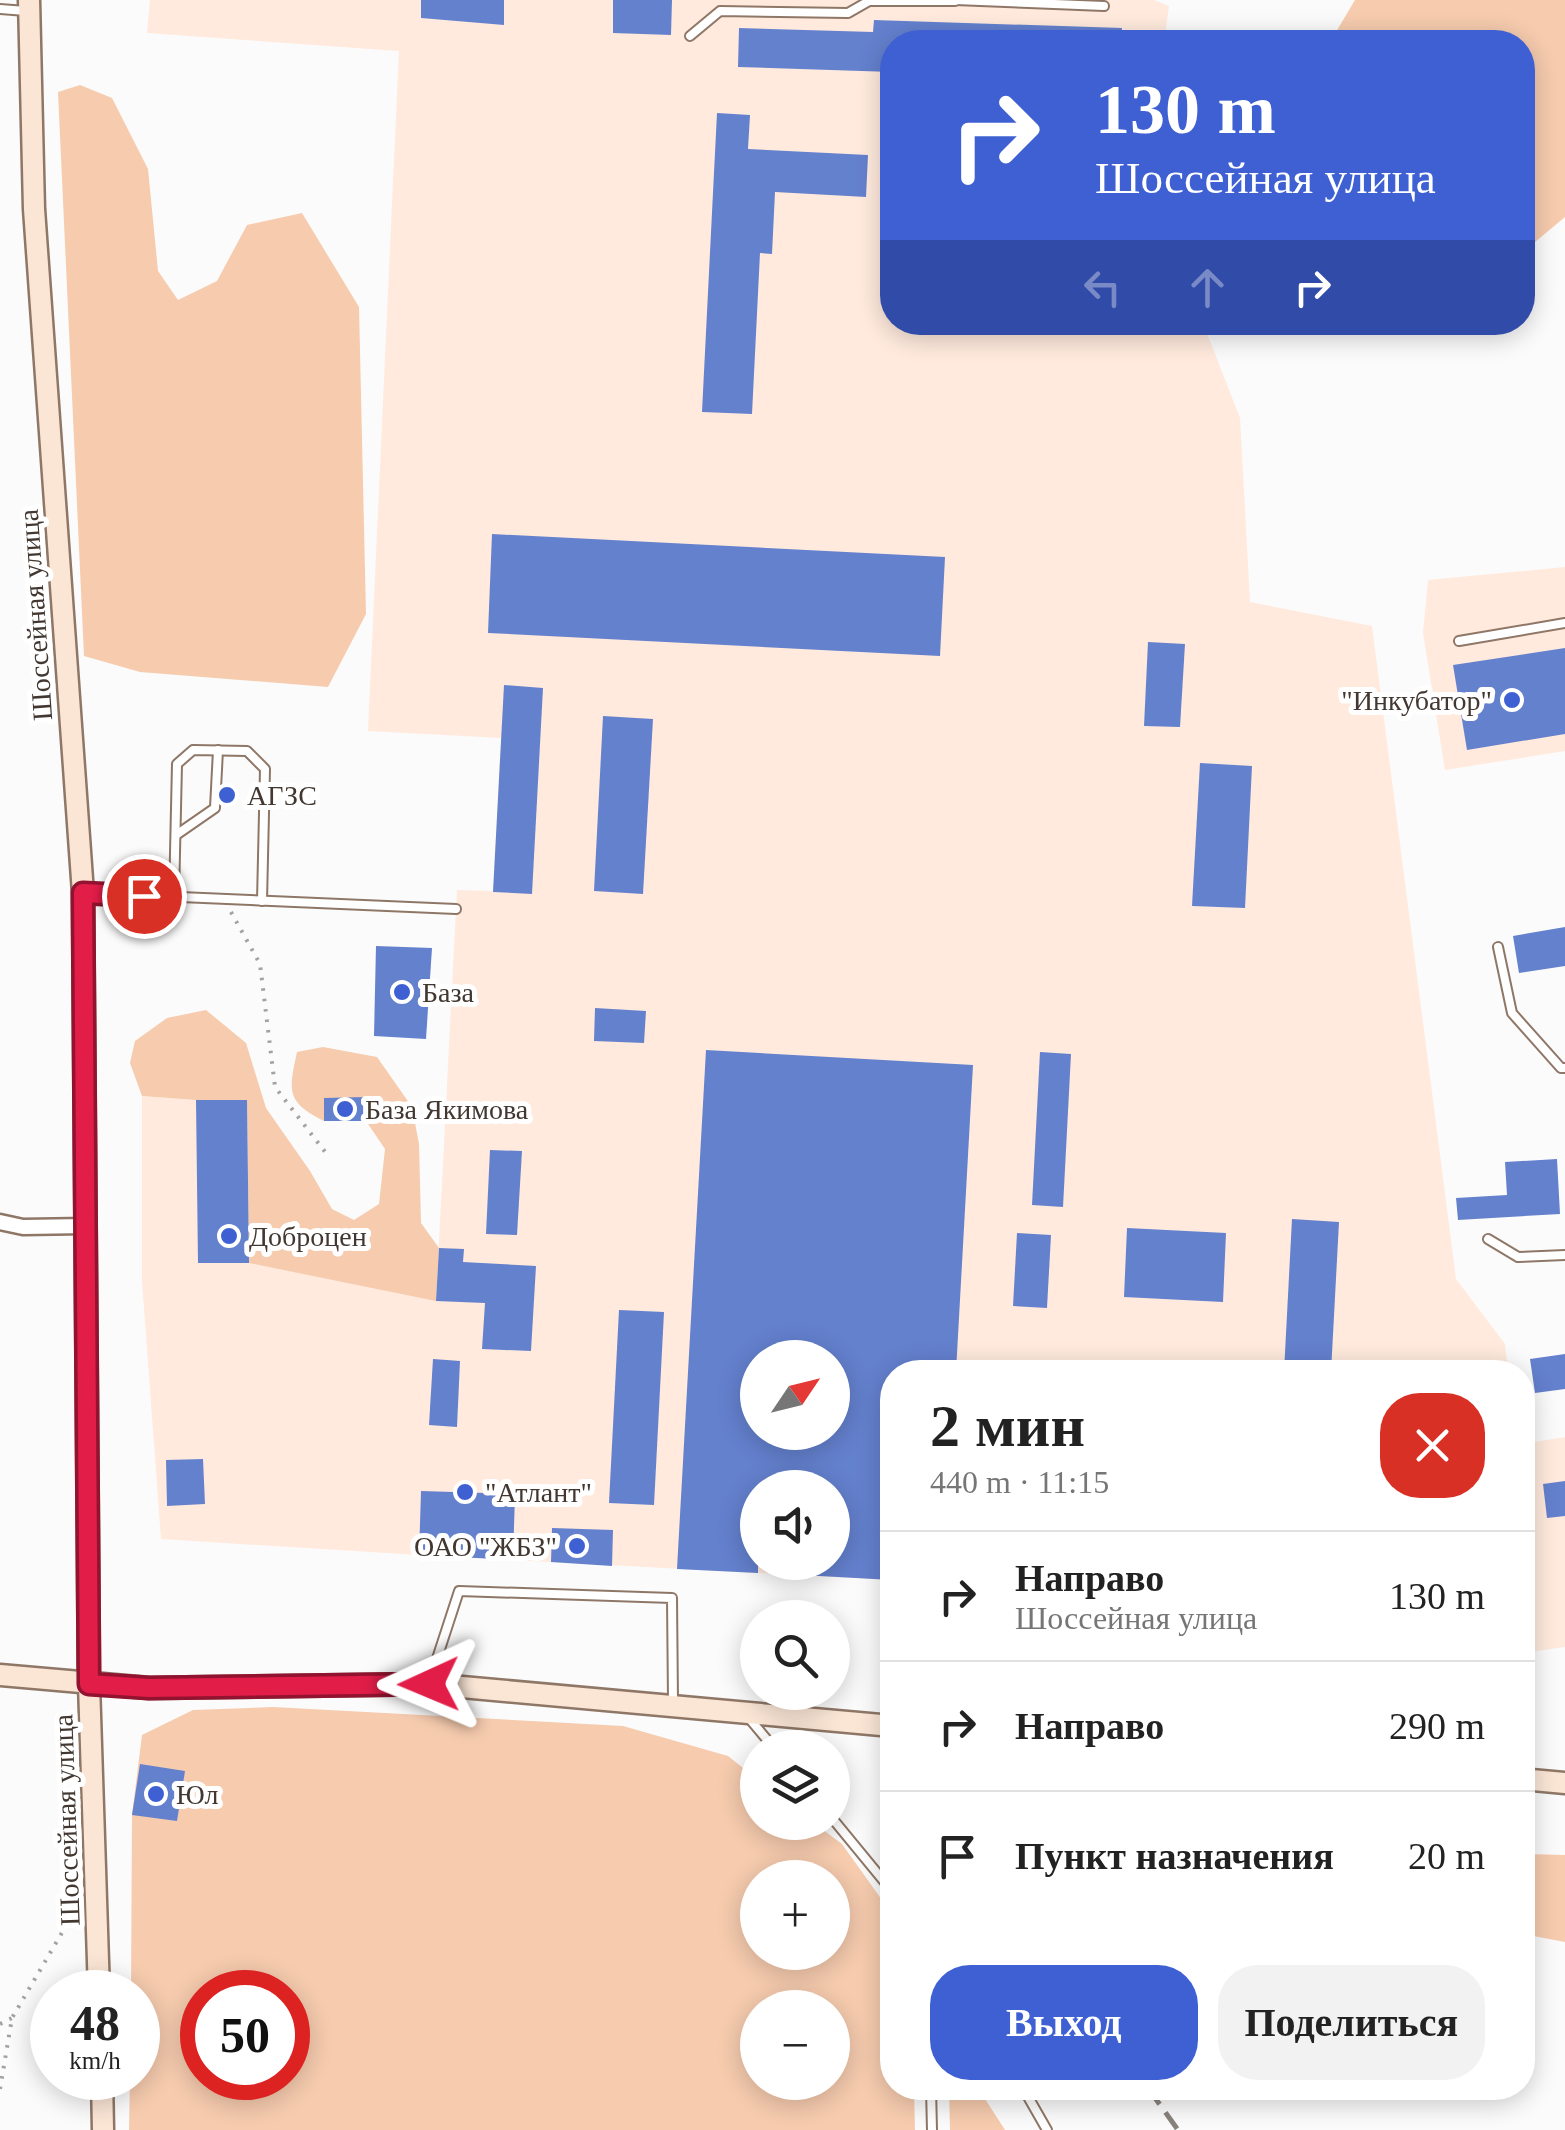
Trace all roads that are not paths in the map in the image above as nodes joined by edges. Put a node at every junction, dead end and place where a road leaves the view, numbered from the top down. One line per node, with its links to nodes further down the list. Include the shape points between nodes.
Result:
1 (956, 1): 3 (lane); 5 (lane, via 869,1 848,13 720,11)
2 (30, 6): 4 (lane); 10 (street, Шоссейная улица, via 34,209)
3 (1104, 6)
4 (0, 9)
5 (690, 36)
6 (1565, 623): 7 (lane)
7 (1459, 641)
8 (218, 750): 9 (lane, via 215,808); 9 (lane, via 193,750 177,764); 12 (lane, via 247,751 264,769)
9 (176, 835): 11 (lane)
10 (83, 893): 11 (lane); 17 (street, Шоссейная улица)
11 (174, 897): 12 (lane)
12 (262, 900): 13 (lane)
13 (456, 909)
14 (1498, 947): 15 (lane, via 1512,1013)
15 (1565, 1068)
16 (0, 1222): 17 (street)
17 (86, 1226): 21 (street, Шоссейная улица)
18 (1488, 1239): 19 (lane, via 1518,1257)
19 (1565, 1255)
20 (0, 1676): 21 (street)
21 (89, 1684): 22 (street); 31 (street, Шоссейная улица)
22 (429, 1684): 23 (street); 23 (lane, via 459,1591 672,1598)
23 (672, 1707): 24 (street)
24 (745, 1713): 25 (street); 26 (lane)
25 (880, 1725)
26 (759, 1730)
27 (1535, 1780): 28 (street)
28 (1565, 1783)
29 (850, 1840): 30 (lane)
30 (880, 1876)
31 (98, 1970)
32 (102, 2100): 35 (street)
33 (931, 2100): 36 (lane)
34 (1030, 2100): 37 (lane)
35 (103, 2130)
36 (932, 2130)
37 (1047, 2130)

